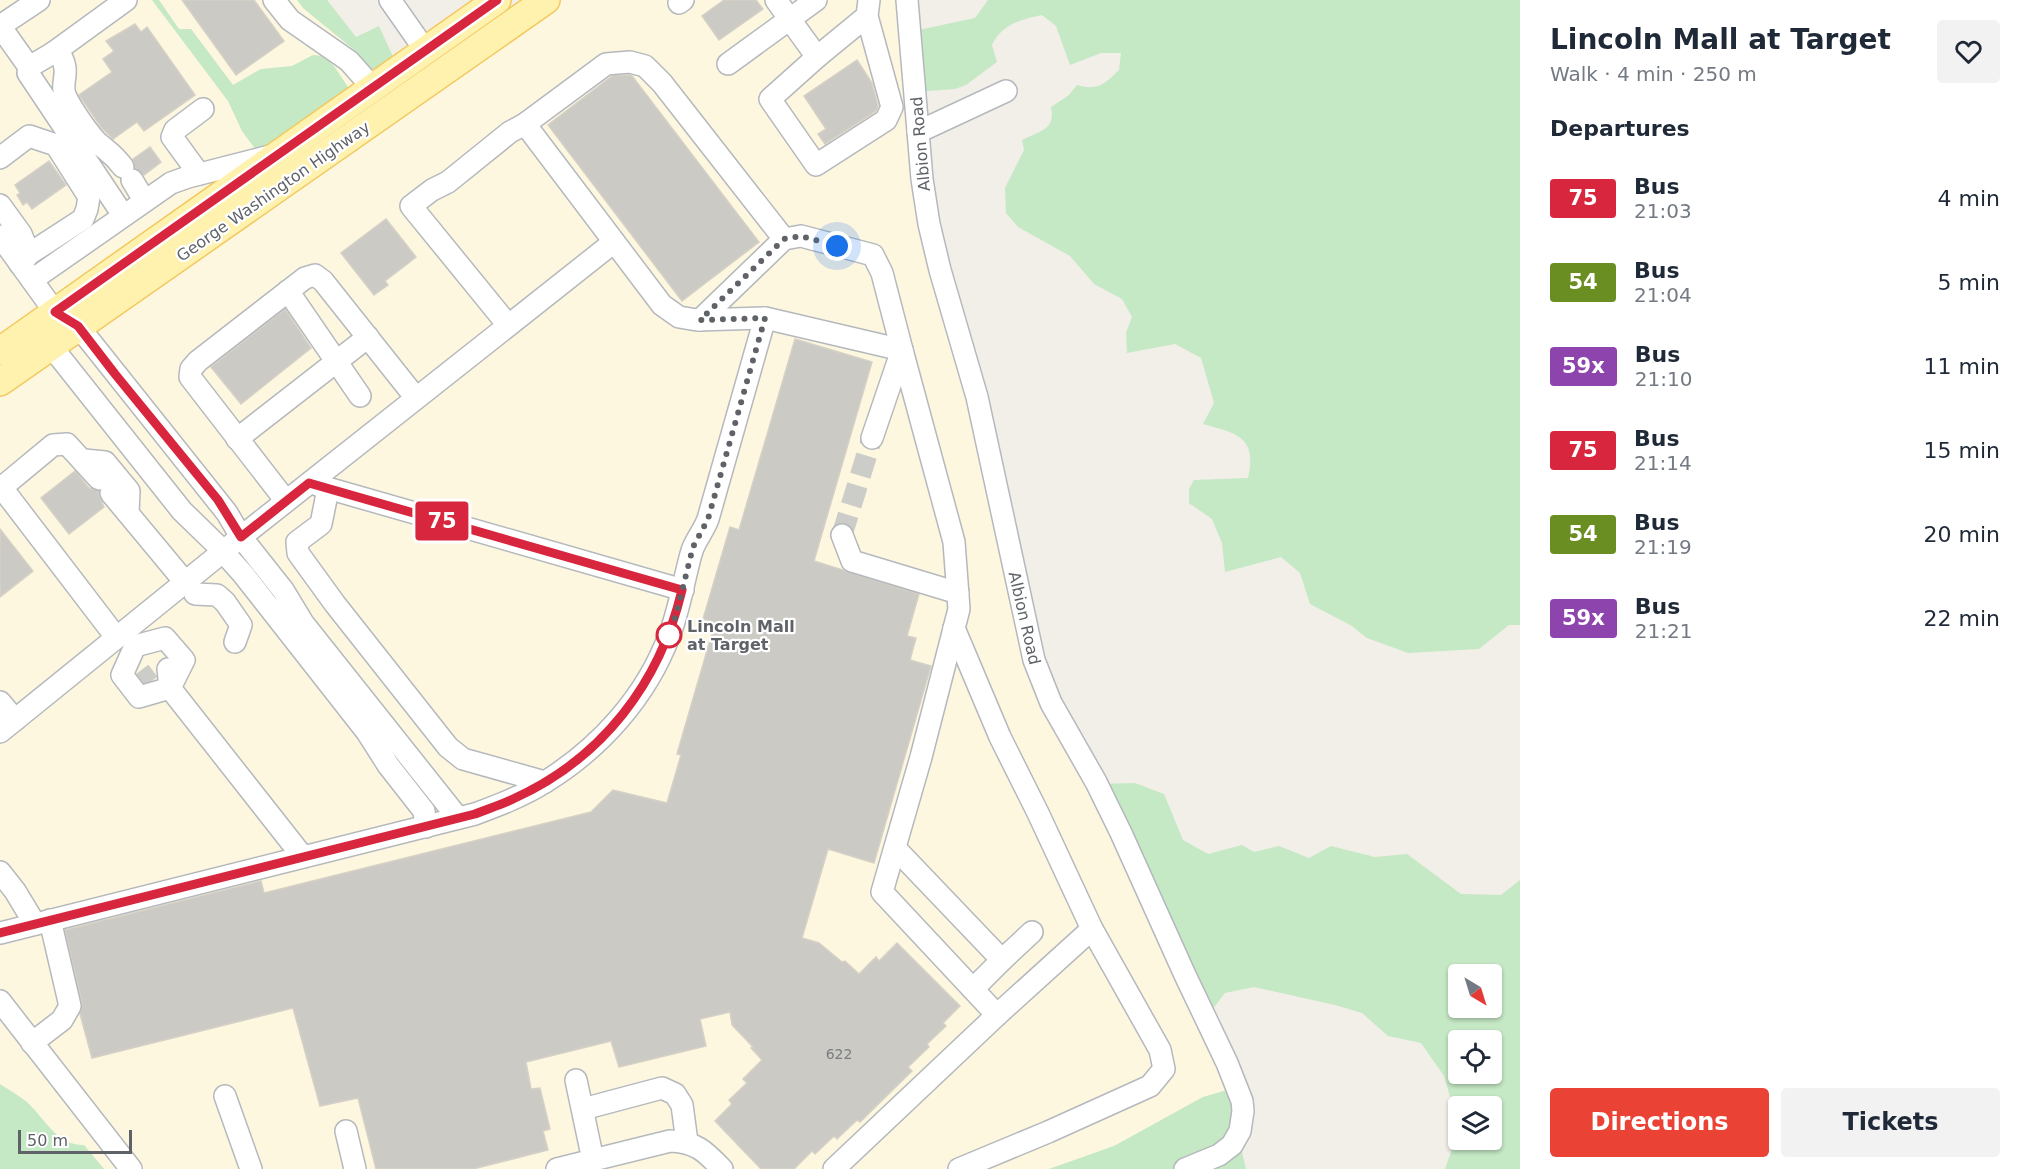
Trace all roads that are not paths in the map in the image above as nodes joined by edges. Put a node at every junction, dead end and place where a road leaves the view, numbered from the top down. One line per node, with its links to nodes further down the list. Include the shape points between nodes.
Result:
1 (39, 0): 12 (street)
2 (126, 0): 14 (street)
3 (274, 0): 18 (street, via 290,20 349,61)
4 (390, 0): 13 (street)
5 (497, 0): 13 (main road, George Washington Highway)
6 (546, 0): 37 (main road, George Washington Highway)
7 (777, 0): 11 (street)
8 (816, 0): 11 (street)
9 (907, 0): 22 (street, Albion Road)
10 (868, 8): 15 (street); 15 (street, via 892,107 886,120 816,165 770,99)
11 (790, 19): 15 (street); 16 (street)
12 (0, 26): 17 (street)
13 (425, 50): 18 (main road, George Washington Highway)
14 (53, 53): 17 (street); 26 (street, via 61,56 66,68 63,90 67,99 98,143 112,153)
15 (817, 57)
16 (728, 64)
17 (29, 67): 28 (street, via 27,73)
18 (372, 87): 23 (main road, George Washington Highway)
19 (1006, 91): 22 (street)
20 (203, 109): 25 (street, via 175,130 172,137)
21 (525, 124): 30 (street, via 606,64 630,62 645,66); 31 (street); 38 (street, via 411,206)
22 (918, 132): 94 (street, Albion Road, via 935,249 972,375 1039,675 1114,817 1240,1092 1240,1131 1232,1145)
23 (280, 154): 25 (street); 34 (main road, George Washington Highway)
24 (0, 158): 32 (street, via 29,136 56,145 89,196 83,219)
25 (199, 174): 26 (street, via 171,183)
26 (144, 200): 28 (street)
27 (0, 205): 32 (street, via 21,234)
28 (123, 215): 32 (street)
29 (0, 236): 32 (street)
30 (784, 239): 36 (street); 41 (street, via 801,236 873,255 882,273)
31 (614, 242): 36 (street, via 662,305 679,317); 38 (street)
32 (27, 266): 34 (street)
33 (288, 291): 39 (street, via 315,274); 43 (street); 48 (street, via 191,369 190,377)
34 (55, 312): 37 (street); 40 (street); 42 (main road, George Washington Highway)
35 (765, 318): 36 (street); 41 (street); 58 (street, via 708,519 693,547)
36 (700, 320)
37 (78, 326): 40 (main road, George Washington Highway); 55 (street, via 218,500)
38 (508, 326): 46 (street)
39 (368, 337): 43 (street); 46 (street)
40 (51, 346): 44 (main road, George Washington Highway); 56 (street, via 182,511)
41 (902, 350): 47 (street); 59 (street, via 954,542)
42 (0, 351)
43 (338, 361): 45 (street); 48 (street)
44 (0, 382)
45 (360, 396)
46 (416, 398): 50 (street)
47 (872, 438)
48 (237, 439): 52 (street)
49 (84, 460): 51 (street, via 67,444 53,445); 53 (street); 53 (street, via 105,462 129,491)
50 (319, 486): 52 (street); 58 (street); 66 (street, via 321,524 297,542 298,553 335,604 448,747 463,759)
51 (1, 489): 61 (street)
52 (286, 501): 55 (street)
53 (132, 518): 57 (street)
54 (842, 535): 59 (street, via 852,561)
55 (241, 537): 56 (street); 67 (street, via 283,590 303,623)
56 (223, 551): 57 (street); 68 (street, via 367,732 424,811)
57 (190, 588): 61 (street); 62 (street, via 217,595 225,602 241,625)
58 (682, 590): 66 (street, via 669,637 640,693 592,749)
59 (958, 593): 60 (street)
60 (954, 628): 69 (street); 73 (street, via 1000,737)
61 (124, 639): 63 (street); 63 (street, via 144,677); 63 (street, via 165,638 184,660); 63 (street, via 122,675 139,697); 65 (street)
62 (235, 642)
63 (165, 671): 70 (street)
64 (0, 702): 65 (street)
65 (7, 726)
66 (545, 782): 67 (street, via 514,799)
67 (458, 818): 68 (street)
68 (426, 827): 70 (street)
69 (895, 848): 76 (street); 77 (street, via 882,892)
70 (303, 857): 72 (street)
71 (0, 872): 72 (street)
72 (42, 922): 75 (street); 80 (street, via 70,1006 62,1020)
73 (1092, 929): 79 (street); 93 (street, via 1160,1050 1164,1069 1150,1086)
74 (1032, 932): 76 (street)
75 (0, 933)
76 (1002, 960): 77 (street)
77 (973, 989): 79 (street)
78 (0, 1001): 80 (street)
79 (997, 1015): 92 (street)
80 (32, 1043): 87 (street)
81 (576, 1080): 83 (street)
82 (225, 1096): 88 (street)
83 (582, 1110): 85 (street, via 662,1088 675,1094 682,1105); 86 (street)
84 (346, 1131): 89 (street)
85 (687, 1142): 86 (street, via 670,1141); 91 (street, via 703,1150)
86 (593, 1160): 90 (street)
87 (131, 1169)
88 (251, 1169)
89 (355, 1169)
90 (557, 1169)
91 (722, 1169)
92 (834, 1169)
93 (959, 1169)
94 (1185, 1169)

